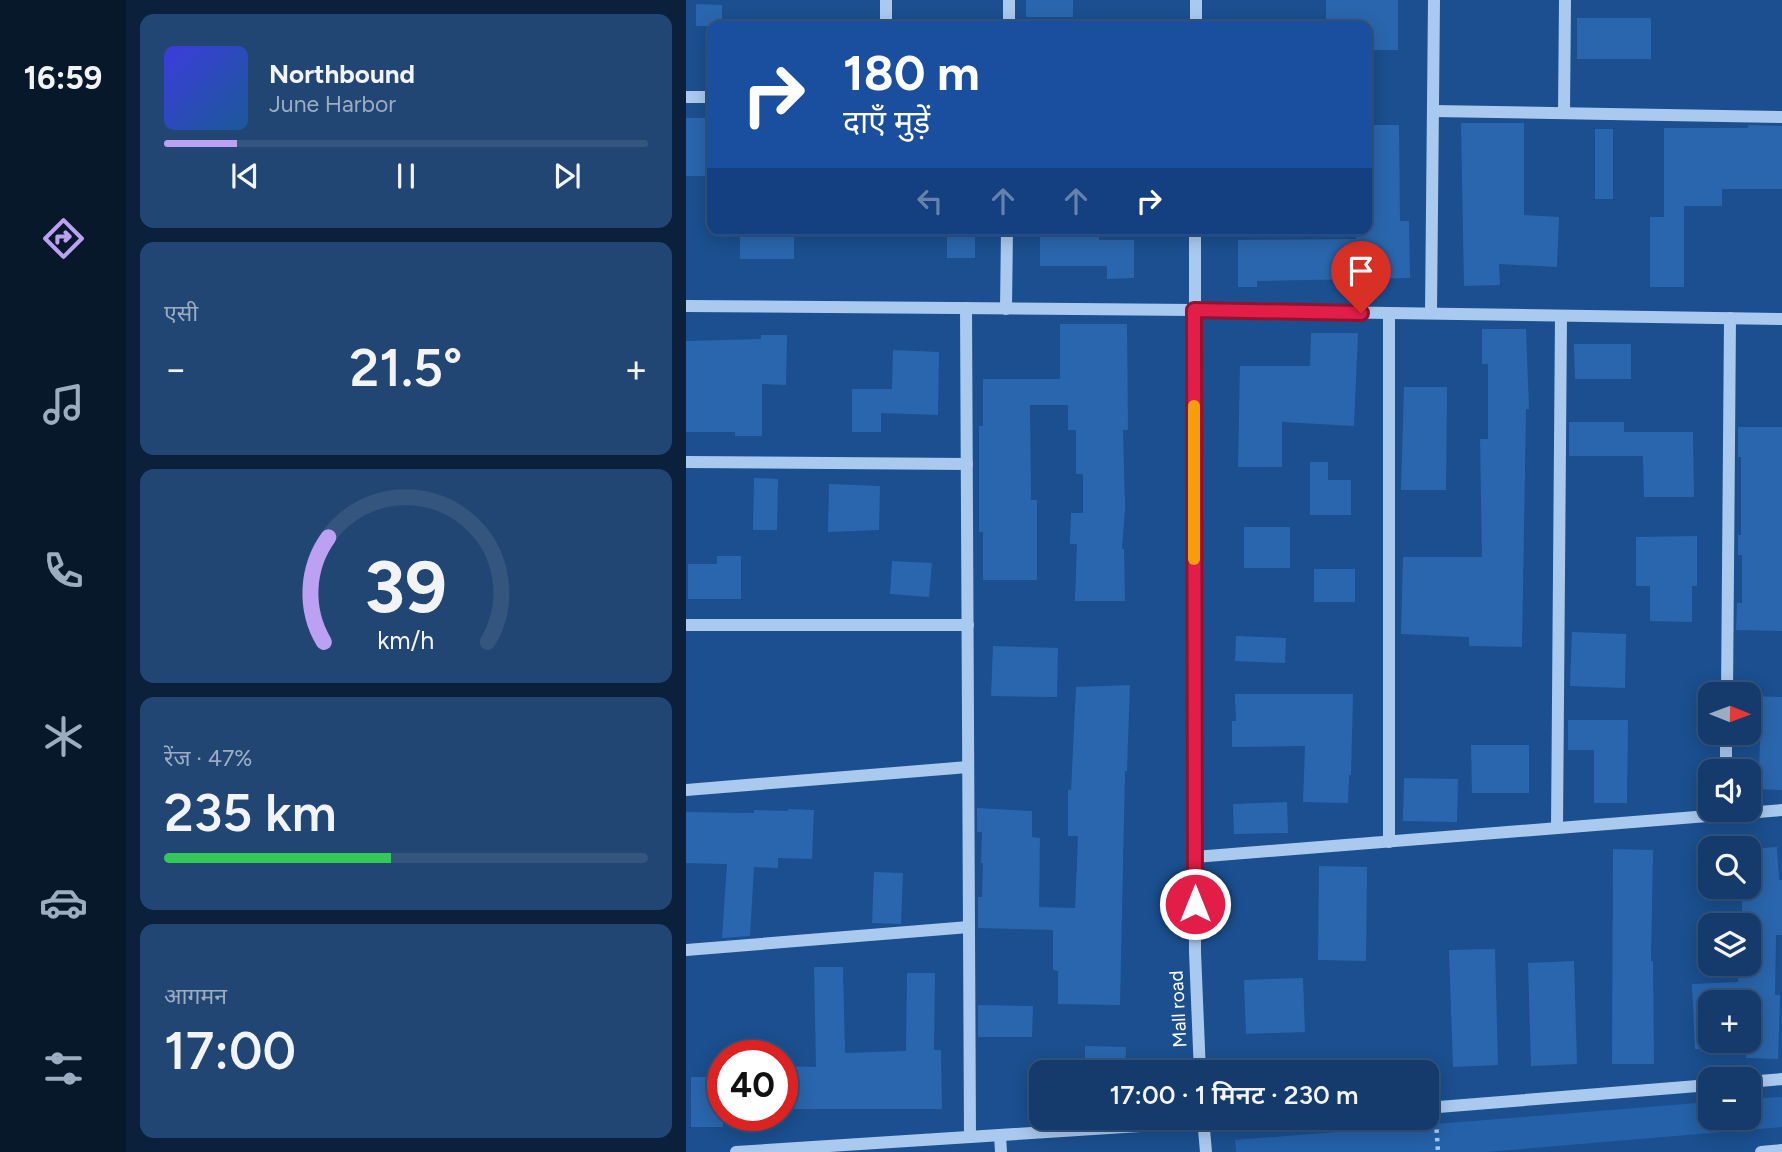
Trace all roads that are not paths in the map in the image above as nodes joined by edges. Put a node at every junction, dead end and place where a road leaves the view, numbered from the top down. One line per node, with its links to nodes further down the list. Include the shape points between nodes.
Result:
1 (886, 0): 6 (street)
2 (1009, 0): 7 (street)
3 (1196, 0): 8 (street)
4 (1434, 0): 11 (street)
5 (1565, 0): 12 (street)
6 (886, 21)
7 (1009, 21)
8 (1196, 21)
9 (686, 97): 10 (street)
10 (707, 97)
11 (1433, 111): 12 (street); 21 (street)
12 (1564, 113): 13 (street)
13 (1782, 117)
14 (1007, 235): 18 (street)
15 (1195, 235): 19 (street, Mall road)
16 (686, 306): 17 (street)
17 (966, 308): 18 (street); 26 (street)
18 (1006, 309): 19 (street)
19 (1194, 310): 20 (street); 37 (street, Mall road)
20 (1389, 313): 21 (street); 36 (street)
21 (1431, 313): 22 (street)
22 (1561, 316): 23 (street); 35 (street)
23 (1730, 318): 24 (street); 29 (street)
24 (1782, 319)
25 (686, 462): 26 (street)
26 (967, 464): 28 (street)
27 (686, 625): 28 (street)
28 (968, 625): 30 (street)
29 (1727, 682)
30 (968, 767): 31 (street); 38 (street)
31 (686, 790)
32 (1782, 810): 33 (street)
33 (1761, 811)
34 (1698, 815): 35 (street)
35 (1557, 828): 36 (street)
36 (1389, 842): 37 (street)
37 (1195, 857): 40 (street, Mall road)
38 (969, 927): 39 (street); 48 (street)
39 (686, 950)
40 (1199, 1060)
41 (1782, 1079): 42 (street)
42 (1761, 1081)
43 (1698, 1086): 44 (street)
44 (1439, 1106)
45 (1068, 1130): 47 (street)
46 (1204, 1130): 53 (street)
47 (1000, 1135): 48 (street); 52 (street)
48 (970, 1137): 49 (street)
49 (827, 1149): 51 (street)
50 (1782, 1150): 54 (street)
51 (737, 1152)
52 (1001, 1152)
53 (1206, 1152)
54 (1762, 1152)

